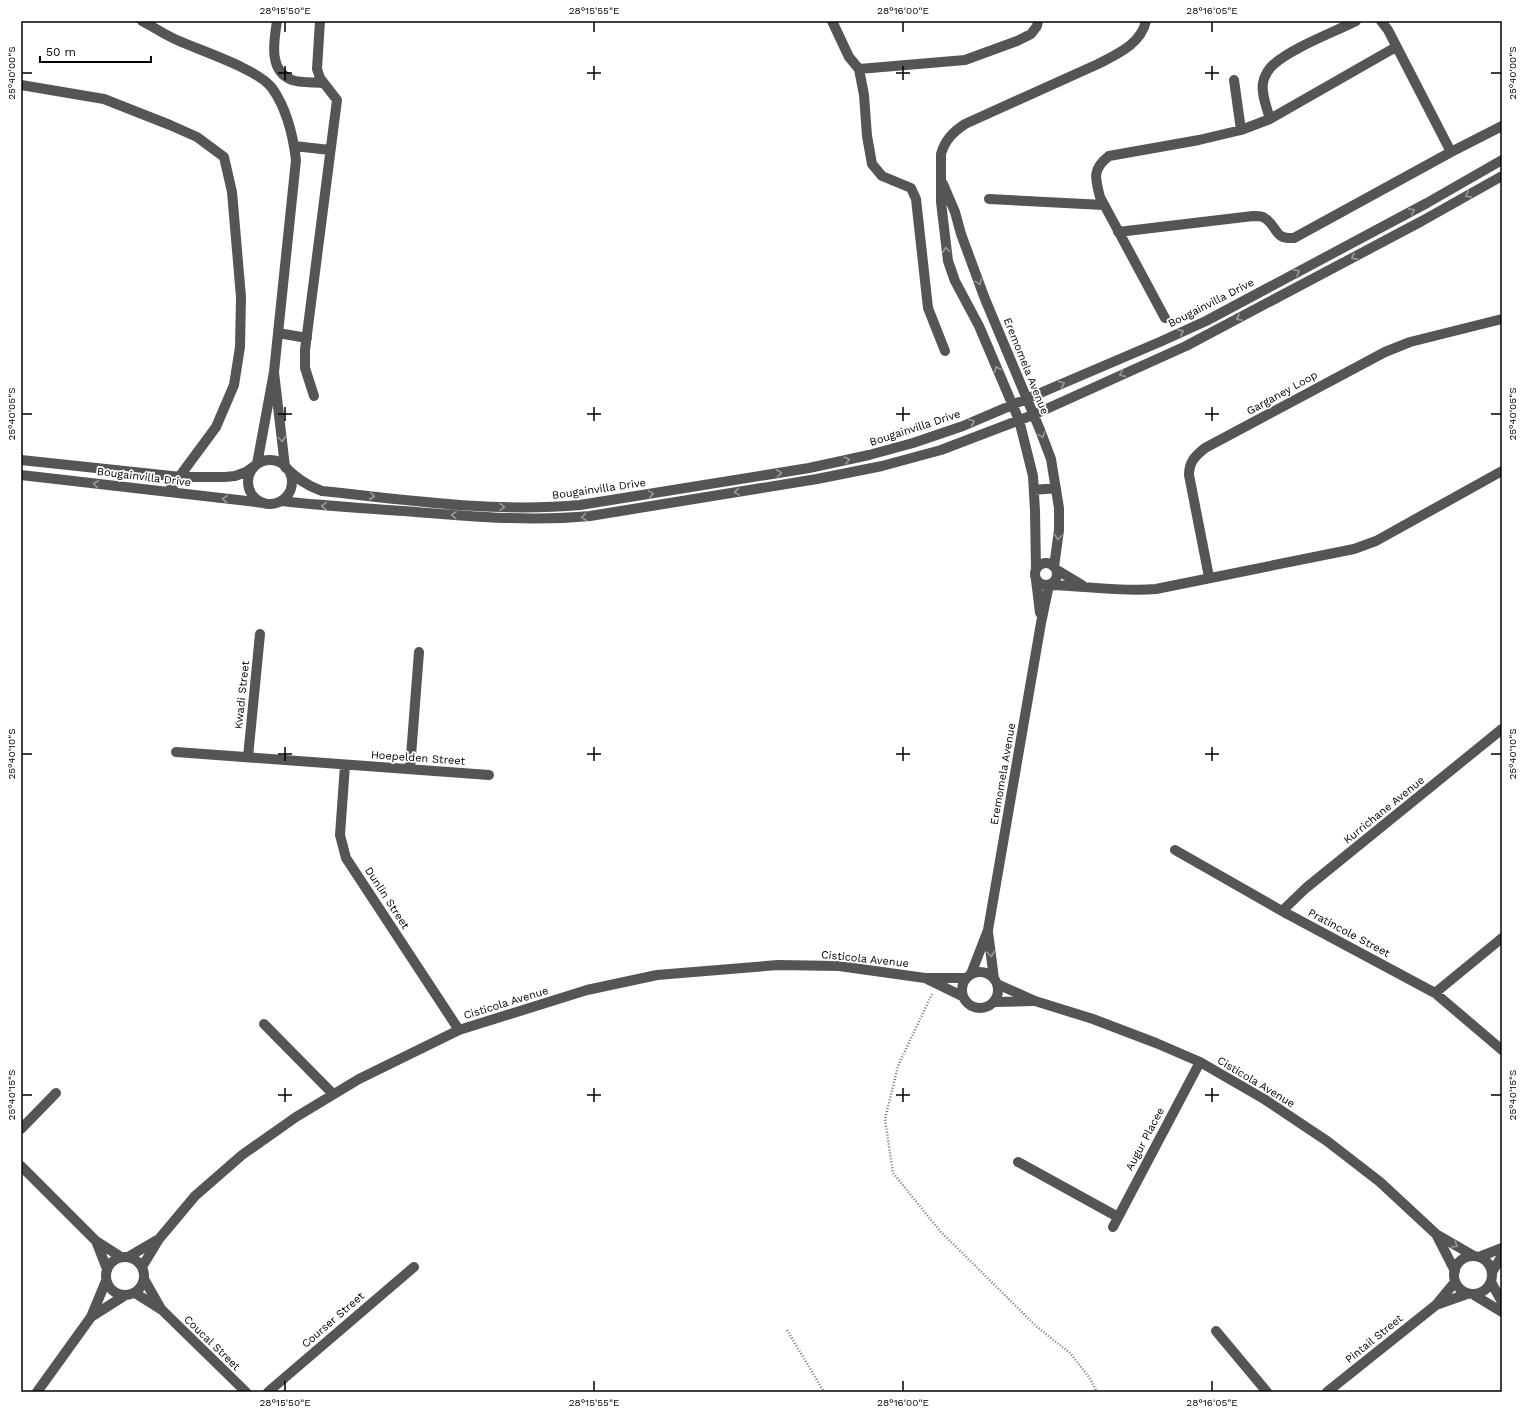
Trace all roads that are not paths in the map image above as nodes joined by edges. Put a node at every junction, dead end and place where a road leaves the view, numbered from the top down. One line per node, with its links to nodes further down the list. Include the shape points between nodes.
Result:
1 (142, 21): 17 (street, via 176,40 262,78 272,88 285,111)
2 (277, 21): 12 (street, via 274,57 280,72 292,81)
3 (320, 21): 12 (street, via 317,69)
4 (832, 21): 10 (street, via 849,57)
5 (1038, 21): 10 (street, via 1031,34 1018,41 965,60)
6 (1146, 21): 22 (street, Eremomela Avenue, via 1131,45 1120,52 975,118 955,131 941,154)
7 (1356, 21): 14 (street, via 1290,53 1273,65 1266,74 1262,92)
8 (1381, 21): 9 (street)
9 (1396, 46): 14 (street); 19 (street)
10 (859, 69): 30 (street, via 872,164 882,176 910,188 916,199 928,308)
11 (1234, 80): 16 (street)
12 (324, 83): 18 (street, via 336,100)
13 (21, 86): 42 (street, via 104,99 197,137 224,157 232,192 241,297 240,347 234,385 216,427)
14 (1270, 119): 16 (street)
15 (1502, 126): 19 (street)
16 (1241, 130): 24 (street, via 1109,156 1100,163 1096,172 1096,183)
17 (294, 146): 18 (street); 28 (street, via 296,160)
18 (330, 150): 29 (street)
19 (1451, 152): 25 (street, via 1294,238 1286,239 1279,236 1272,225 1262,217 1253,216)
20 (1502, 160): 33 (street, Bougainvilla Drive, one-way to 20, via 1206,321)
21 (1502, 176): 35 (street, Bougainvilla Drive, one-way to 35, via 1186,346)
22 (941, 180): 33 (street, Eremomela Avenue, one-way to 33, via 955,212 985,299); 34 (street, Eremomela Avenue, one-way to 22, via 979,326 950,272 942,218)
23 (989, 199): 24 (street)
24 (1104, 205): 25 (street)
25 (1118, 232): 26 (street)
26 (1165, 318)
27 (1502, 319): 50 (street, Garganey Loop, via 1410,342 1385,352 1205,448 1189,467 1190,487)
28 (278, 333): 29 (street); 31 (street)
29 (307, 338): 32 (street, via 305,368)
30 (945, 351)
31 (274, 372): 38 (street); 39 (street, one-way to 39)
32 (314, 396)
33 (1026, 399): 34 (street, Bougainvilla Drive); 35 (street, Eremomela Avenue)
34 (1013, 405): 36 (street, Eremomela Avenue); 39 (street, Bougainvilla Drive, one-way to 34, via 300,480 322,491 451,505 550,508 809,468 869,455 963,426)
35 (1033, 415): 36 (street, Bougainvilla Drive); 43 (street, Eremomela Avenue, one-way to 43, via 1051,459)
36 (1019, 420): 44 (street, Eremomela Avenue); 46 (street, Bougainvilla Drive, one-way to 46, via 941,450 882,466 590,516 559,519 459,516)
37 (21, 460): 42 (street, Bougainvilla Drive)
38 (257, 464): 39 (street, Bougainvilla Drive, via 272,460); 42 (street, Bougainvilla Drive, via 235,476); 47 (street, via 248,483 253,496)
39 (285, 466): 46 (street, via 290,473 292,485)
40 (1502, 471): 50 (street, via 1366,545 1342,552)
41 (21, 475): 45 (street, Bougainvilla Drive, one-way to 41)
42 (181, 477): 45 (street)
43 (1056, 488): 44 (street); 48 (street, Eremomela Avenue, one-way to 48, via 1059,508)
44 (1034, 490): 49 (street, Eremomela Avenue)
45 (168, 492): 47 (street, Bougainvilla Drive, one-way to 45)
46 (282, 501): 47 (street, Bougainvilla Drive)
47 (264, 503)
48 (1056, 568): 49 (street, via 1048,563 1041,564); 52 (street, via 1057,576); 53 (street)
49 (1036, 569): 51 (street)
50 (1209, 577): 53 (street, via 1138,591)
51 (1036, 580): 52 (street); 54 (street, Eremomela Avenue)
52 (1050, 585): 53 (street); 54 (street, Eremomela Avenue)
53 (1084, 586)
54 (1041, 623): 65 (street, Eremomela Avenue)
55 (260, 634): 59 (street, Kwadi Street)
56 (419, 652): 61 (street)
57 (1502, 729): 64 (street, Kurrichane Avenue, via 1306,888)
58 (176, 752): 59 (street)
59 (248, 758): 60 (street)
60 (345, 765): 61 (street, Hoepelden Street); 75 (street, Dunlin Street, via 340,836 346,858)
61 (410, 768): 62 (street, Hoepelden Street)
62 (489, 775)
63 (1175, 850): 64 (street, Pratincole Street)
64 (1282, 911): 70 (street, Pratincole Street)
65 (988, 930): 67 (street, Eremomela Avenue); 69 (street, Eremomela Avenue, one-way to 69)
66 (1502, 938): 70 (street)
67 (969, 976): 68 (street, Cisticola Avenue); 69 (street, via 983,972); 71 (street, via 962,989)
68 (925, 978): 71 (street, Cisticola Avenue); 75 (street, Cisticola Avenue, via 839,966 778,965 657,975 587,990)
69 (996, 981): 72 (street, Cisticola Avenue); 73 (street, via 999,990)
70 (1435, 993): 76 (street, Pratincole Street)
71 (962, 996): 73 (street, via 965,1002 976,1008 983,1009)
72 (1035, 1001): 73 (street, Cisticola Avenue); 77 (street, Cisticola Avenue, via 1093,1019)
73 (994, 1002)
74 (264, 1024): 79 (street)
75 (459, 1030): 79 (street, Cisticola Avenue)
76 (1502, 1050)
77 (1200, 1062): 83 (street, Augur Placee); 85 (street, Cisticola Avenue, via 1264,1099 1327,1141 1380,1182)
78 (56, 1093): 80 (street)
79 (333, 1094): 86 (street, Cisticola Avenue, via 242,1155 195,1196)
80 (21, 1129)
81 (1018, 1162): 83 (street)
82 (21, 1166): 87 (street)
83 (1118, 1217): 84 (street, Augur Placee)
84 (1113, 1227)
85 (1436, 1234): 91 (street, Cisticola Avenue, one-way to 91); 95 (street, Cisticola Avenue)
86 (159, 1239): 90 (street, Cisticola Avenue); 93 (street, Cisticola Avenue)
87 (96, 1241): 90 (street); 94 (street)
88 (1502, 1248): 91 (street)
89 (1502, 1256): 96 (street)
90 (124, 1257): 93 (street, via 139,1263); 94 (street, via 115,1260)
91 (1477, 1257): 95 (street, via 1460,1261); 96 (street, via 1488,1262)
92 (414, 1266): 112 (street, Courser Street)
93 (142, 1267): 97 (street)
94 (107, 1269): 98 (street)
95 (1455, 1271): 99 (street)
96 (1492, 1272): 100 (street)
97 (144, 1279): 101 (street); 106 (street, Coucal Street)
98 (106, 1281): 103 (street, via 112,1291); 108 (street)
99 (1455, 1282): 102 (street, via 1462,1291); 105 (street, Pintail Street)
100 (1492, 1282): 102 (street, via 1480,1294); 104 (street)
101 (135, 1293): 103 (street); 106 (street, Coucal Street)
102 (1471, 1294): 105 (street, Pintail Street); 107 (street)
103 (124, 1296): 108 (street)
104 (1502, 1302)
105 (1436, 1305): 114 (street, Pintail Street)
106 (162, 1310): 111 (street, Coucal Street)
107 (1502, 1312)
108 (91, 1317): 110 (street)
109 (1216, 1331): 113 (street)
110 (37, 1392)
111 (246, 1392)
112 (268, 1392)
113 (1267, 1392)
114 (1327, 1392)

